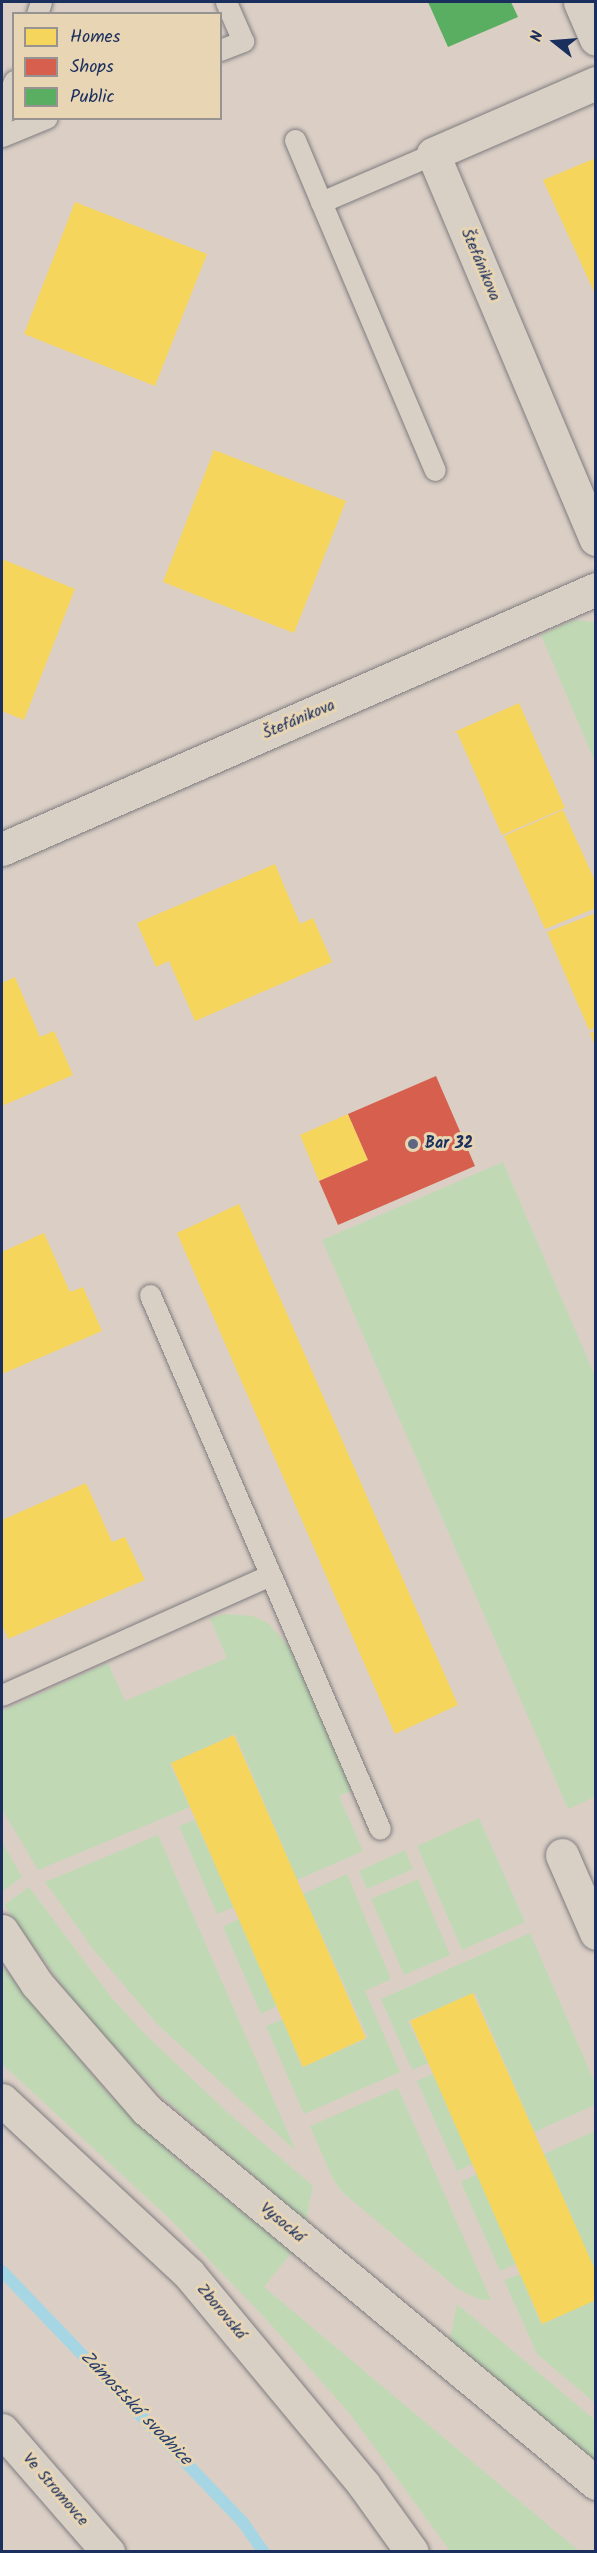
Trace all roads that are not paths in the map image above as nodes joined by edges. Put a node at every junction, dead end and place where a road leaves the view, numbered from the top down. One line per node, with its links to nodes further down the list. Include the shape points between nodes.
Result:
1 (226, 2): 4 (lane, via 243,41)
2 (580, 2): 3 (street)
3 (596, 39)
4 (222, 49)
5 (596, 83): 11 (street)
6 (12, 87): 7 (lane)
7 (2, 116)
8 (41, 120): 9 (lane)
9 (2, 136)
10 (295, 140): 12 (lane)
11 (433, 154): 12 (lane); 14 (street, Štefánikova)
12 (321, 202): 13 (lane)
13 (435, 470)
14 (596, 539)
15 (596, 589): 16 (street, Štefánikova)
16 (2, 849)
17 (150, 1295): 18 (lane)
18 (270, 1575): 19 (lane); 20 (lane)
19 (2, 1695)
20 (380, 1829)
21 (562, 1855): 23 (street)
22 (2, 1931): 26 (street, Vysocká, via 37,1984 147,2110)
23 (596, 1933)
24 (2, 2100): 28 (street, Zborovská, via 189,2274 364,2485)
25 (2, 2430): 27 (street, Ve Stromovce)
26 (596, 2483)
27 (108, 2552)
28 (412, 2552)

